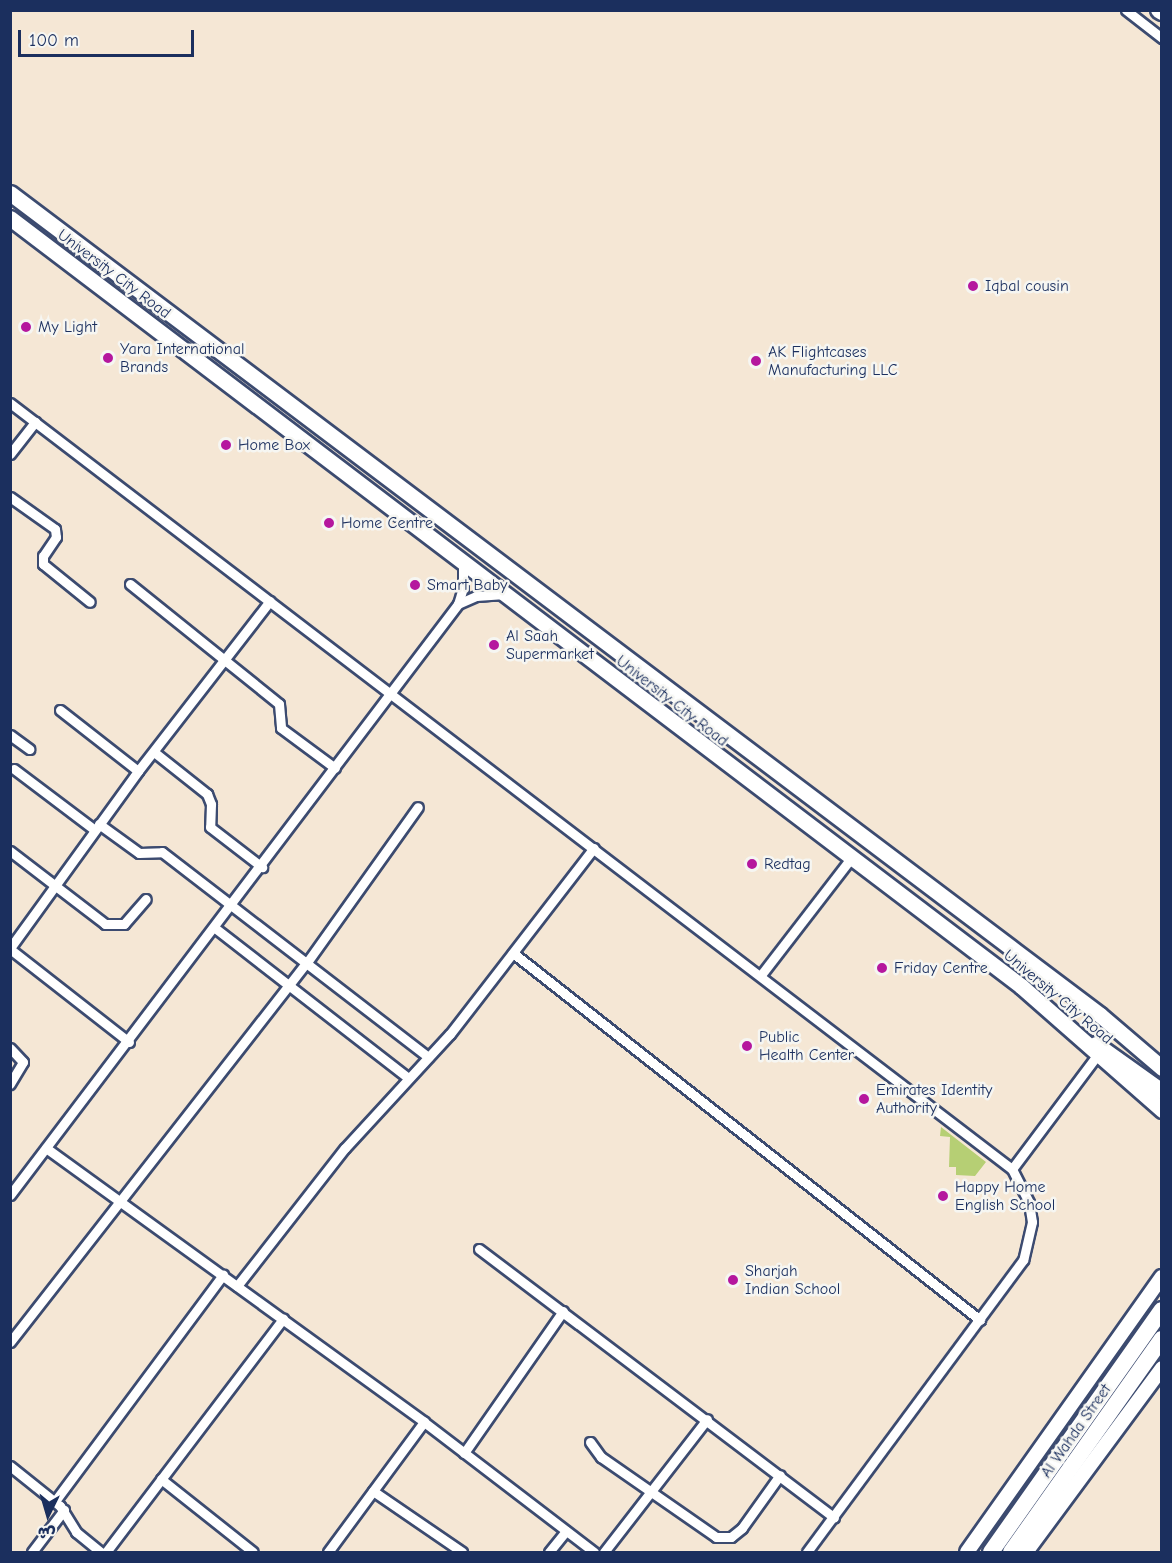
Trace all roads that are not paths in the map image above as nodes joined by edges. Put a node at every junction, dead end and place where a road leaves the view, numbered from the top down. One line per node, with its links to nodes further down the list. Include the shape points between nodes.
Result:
1 (1126, 10): 2 (street)
2 (1161, 38)
3 (10, 193): 44 (main road, University City Road, via 1100,1015)
4 (10, 218): 9 (main road, University City Road)
5 (10, 403): 6 (street)
6 (35, 422): 7 (street); 12 (street)
7 (10, 454)
8 (10, 496): 13 (street, via 55,530 56,537 43,556 43,564)
9 (463, 561): 11 (main road, University City Road); 14 (street, via 463,588)
10 (130, 584): 15 (street)
11 (506, 594): 14 (street, via 476,596); 28 (main road, University City Road)
12 (270, 601): 15 (street); 16 (street)
13 (90, 602)
14 (458, 604): 16 (street)
15 (225, 661): 20 (street); 21 (street, via 279,704 281,728)
16 (391, 692): 21 (street); 26 (street)
17 (60, 710): 23 (street)
18 (10, 735): 19 (street)
19 (29, 749)
20 (154, 752): 23 (street); 29 (street, via 207,795 211,804 210,827)
21 (335, 768): 29 (street)
22 (14, 769): 25 (street)
23 (138, 771): 25 (street)
24 (418, 807): 36 (street)
25 (97, 827): 30 (street); 32 (street, via 139,853 162,852)
26 (594, 848): 35 (street); 37 (street)
27 (10, 851): 30 (street)
28 (851, 858): 37 (street); 39 (main road, University City Road, via 1021,986)
29 (262, 867): 32 (street)
30 (54, 886): 31 (street, via 110,926 129,920); 34 (street)
31 (146, 899)
32 (234, 904): 33 (street); 36 (street)
33 (215, 928): 38 (street); 40 (street)
34 (10, 948): 40 (street)
35 (513, 953): 43 (street); 60 (street)
36 (308, 961): 38 (street); 43 (street)
37 (761, 975): 50 (street)
38 (289, 985): 45 (street); 52 (street)
39 (1074, 1034): 42 (main road, University City Road); 47 (main road, via 1114,1054)
40 (129, 1042): 49 (street)
41 (10, 1048): 46 (street, via 23,1062)
42 (1098, 1054): 48 (main road, University City Road); 50 (street)
43 (428, 1056): 45 (street)
44 (1161, 1068)
45 (407, 1077): 56 (street, via 345,1148)
46 (10, 1084)
47 (1161, 1091)
48 (1160, 1110)
49 (46, 1148): 51 (street); 52 (street)
50 (1012, 1169): 60 (street, via 1029,1203 1029,1241 1023,1260)
51 (10, 1195)
52 (120, 1201): 54 (street); 62 (street)
53 (479, 1249): 58 (street)
54 (223, 1275): 56 (street); 73 (street)
55 (1161, 1277): 88 (street)
56 (237, 1286): 59 (street)
57 (1161, 1310): 89 (highway, Al Wahda Street)
58 (563, 1311): 64 (street); 67 (street)
59 (283, 1319): 65 (street); 70 (street)
60 (980, 1320): 75 (street)
61 (1161, 1339): 90 (highway, Al Wahda Street)
62 (10, 1342)
63 (1161, 1368): 77 (street)
64 (707, 1419): 69 (street); 72 (street)
65 (424, 1422): 67 (street); 71 (street)
66 (590, 1442): 72 (street, via 601,1457)
67 (464, 1453): 76 (street)
68 (10, 1466): 73 (street)
69 (780, 1475): 72 (street, via 742,1528 724,1538 710,1534); 75 (street)
70 (161, 1479): 80 (street); 81 (street)
71 (373, 1491): 82 (street); 83 (street)
72 (650, 1493): 86 (street)
73 (55, 1501): 74 (street)
74 (64, 1510): 78 (street); 79 (street, via 76,1532)
75 (834, 1517): 87 (street)
76 (566, 1531): 84 (street); 85 (street)
77 (1038, 1536): 91 (street); 92 (street)
78 (32, 1552)
79 (101, 1552)
80 (106, 1552)
81 (254, 1552)
82 (328, 1552)
83 (462, 1552)
84 (549, 1552)
85 (594, 1552)
86 (604, 1552)
87 (807, 1552)
88 (967, 1552)
89 (991, 1552)
90 (1011, 1552)
91 (1026, 1552)
92 (1039, 1552)

